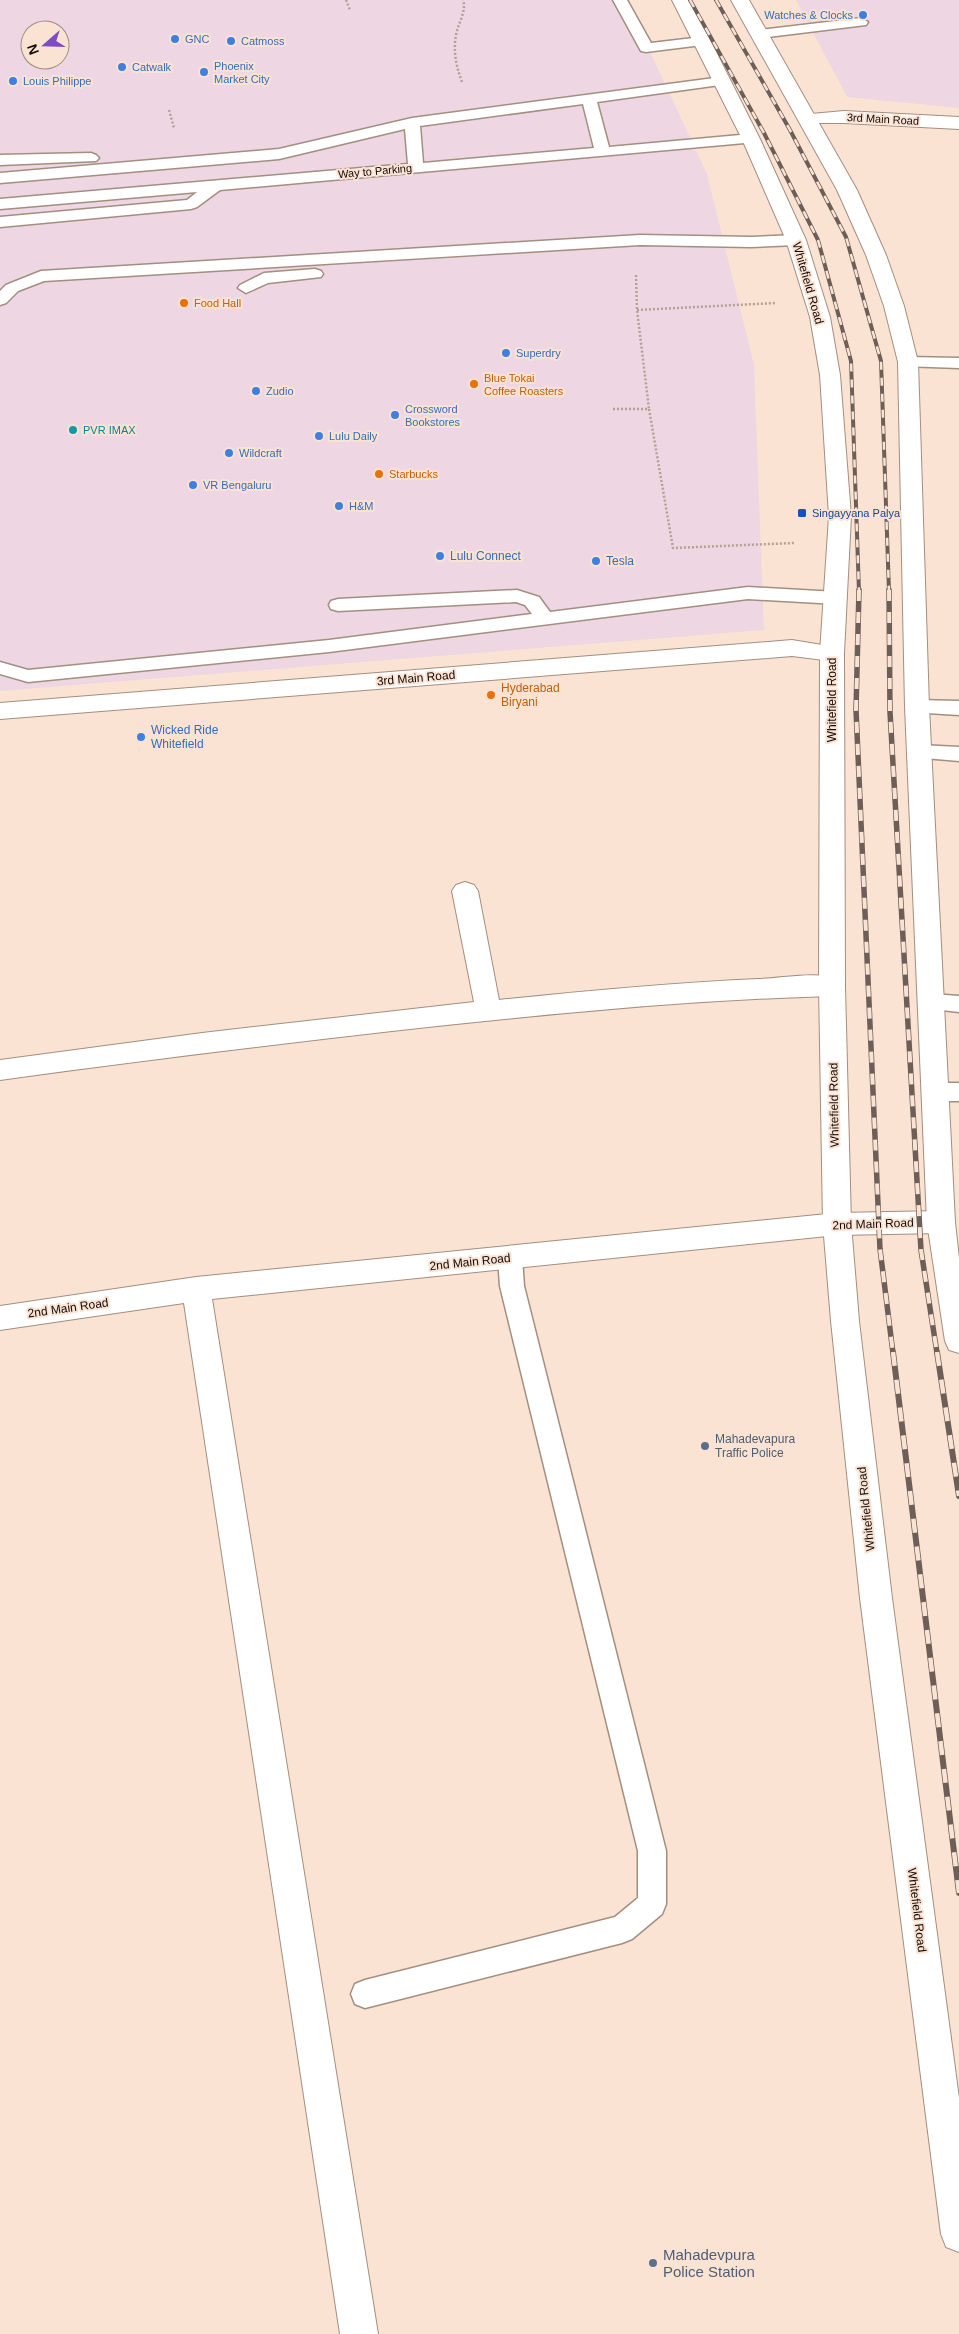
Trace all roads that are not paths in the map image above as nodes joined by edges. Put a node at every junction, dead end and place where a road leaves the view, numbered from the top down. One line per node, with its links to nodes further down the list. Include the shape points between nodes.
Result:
1 (620, 0): 6 (lane, via 646,48)
2 (681, 0): 6 (main road, Whitefield Road)
3 (740, 0): 5 (main road)
4 (861, 22): 5 (lane)
5 (760, 34): 9 (main road)
6 (702, 41): 7 (main road, Whitefield Road)
7 (722, 81): 8 (lane); 12 (main road, Whitefield Road)
8 (589, 99): 11 (lane); 13 (lane)
9 (806, 119): 10 (main road, 3rd Main Road, via 844,117); 25 (main road, via 847,190 876,255 894,306)
10 (959, 122)
11 (412, 123): 15 (lane, via 279,154); 16 (lane)
12 (751, 139): 13 (lane, Way to Parking); 21 (main road, Whitefield Road)
13 (603, 152): 16 (lane, Way to Parking)
14 (0, 160): 15 (lane, via 173,153)
15 (209, 161): 17 (lane)
16 (416, 168): 18 (lane, Way to Parking)
17 (0, 178)
18 (217, 185): 19 (lane, Way to Parking); 20 (lane, via 190,204)
19 (0, 204)
20 (0, 222)
21 (796, 240): 22 (lane, via 640,240); 27 (main road, Whitefield Road, via 820,317 830,384 840,516)
22 (442, 251): 23 (lane, via 430,264 264,278); 24 (lane, via 41,276 12,288)
23 (246, 288)
24 (0, 300)
25 (908, 362): 26 (lane); 32 (main road)
26 (959, 363)
27 (837, 598): 29 (lane, via 748,593); 30 (main road, Whitefield Road)
28 (338, 605): 29 (lane, via 517,596 532,601)
29 (546, 620): 31 (lane, via 329,646 28,676)
30 (832, 653): 34 (main road, 3rd Main Road, via 792,648); 38 (main road, Whitefield Road)
31 (0, 668)
32 (916, 707): 33 (lane); 35 (main road)
33 (959, 708)
34 (0, 711)
35 (920, 752): 36 (lane); 39 (main road)
36 (959, 754)
37 (465, 892): 41 (main road)
38 (832, 986): 41 (main road, via 780,987); 45 (main road, Whitefield Road)
39 (932, 1002): 40 (lane); 43 (main road)
40 (959, 1004)
41 (488, 1010): 42 (main road, via 165,1047)
42 (0, 1070)
43 (948, 1092): 44 (main road)
44 (950, 1223): 45 (main road, 2nd Main Road); 49 (main road, via 945,1260)
45 (836, 1224): 46 (main road, 2nd Main Road); 51 (main road, Whitefield Road, via 876,1598)
46 (510, 1258): 47 (main road, 2nd Main Road); 50 (lane, via 512,1286 652,1852 652,1904 622,1929)
47 (196, 1289): 48 (main road, 2nd Main Road); 52 (main road)
48 (0, 1318)
49 (959, 1341)
50 (365, 1994)
51 (959, 2234)
52 (359, 2334)

